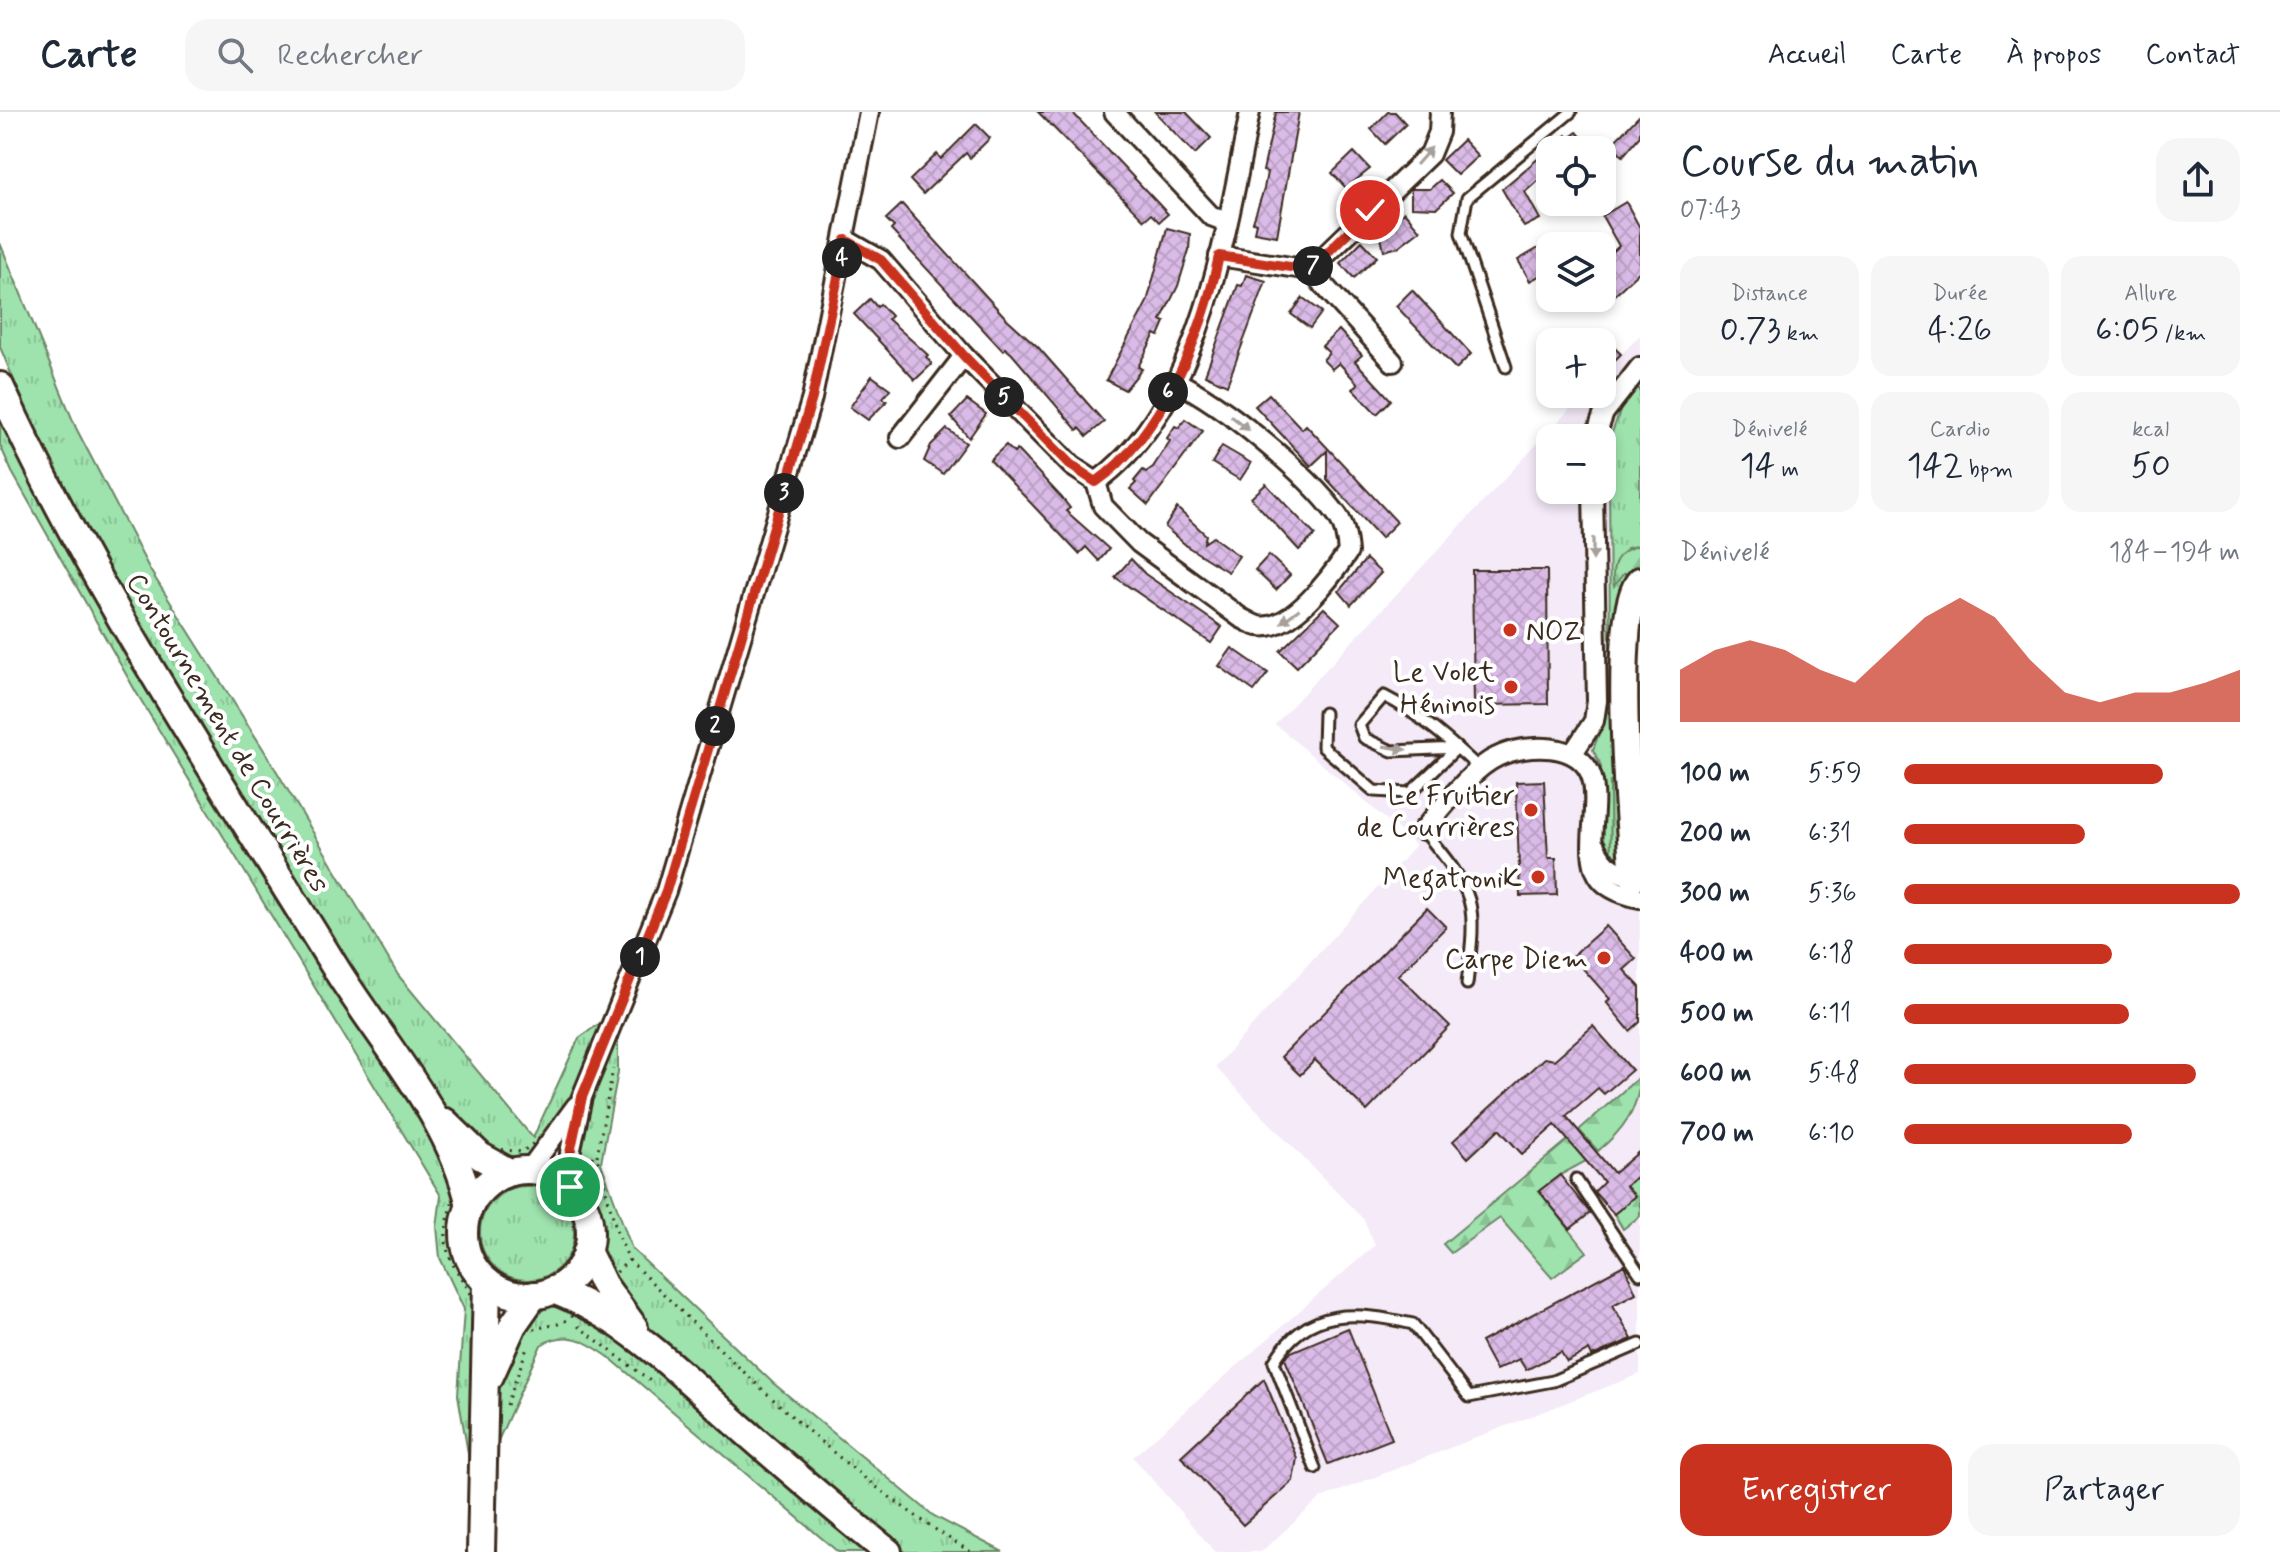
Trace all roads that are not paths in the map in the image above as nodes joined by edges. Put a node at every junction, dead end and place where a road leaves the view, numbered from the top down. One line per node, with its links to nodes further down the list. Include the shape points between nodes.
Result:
1 (869, 112): 7 (street)
2 (1114, 112): 6 (street, via 1211,216)
3 (1250, 112): 6 (street)
4 (1440, 112): 9 (street, one-way to 4, via 1430,154)
5 (1571, 112): 12 (lane, via 1467,198 1461,233)
6 (1227, 222): 8 (street)
7 (846, 240): 10 (street, via 881,260); 28 (street, via 812,398 666,891)
8 (1219, 256): 9 (street); 14 (street, via 1198,330)
9 (1310, 270): 11 (street)
10 (964, 356): 17 (street); 18 (street, via 1072,466)
11 (1393, 362)
12 (1506, 367)
13 (1640, 367): 16 (street)
14 (1175, 381): 18 (street, via 1140,438 1114,470); 18 (street, one-way to 18, via 1261,440 1340,518 1348,552 1334,573 1293,615 1278,624 1258,626 1139,543 1103,506)
15 (0, 386): 29 (main road, Contournement de Courrières, via 37,469 140,650 343,980)
16 (1600, 424)
17 (900, 438)
18 (1096, 482)
19 (1593, 504): 23 (street, one-way to 23, via 1596,713)
20 (1640, 581): 26 (main road, via 1631,595 1625,639 1626,792)
21 (1324, 713): 22 (lane, via 1323,747 1374,791 1410,793)
22 (1457, 748): 22 (lane, one-way to 22, via 1384,696 1359,725 1364,738 1392,751); 24 (lane)
23 (1573, 753): 24 (street, via 1531,750 1497,756); 26 (street, via 1592,779 1594,843 1608,866)
24 (1480, 769): 25 (street)
25 (1423, 830): 27 (lane, via 1458,872 1471,898 1474,924)
26 (1637, 887)
27 (1467, 984)
28 (582, 1097): 30 (street, via 550,1144); 32 (street, via 570,1153)
29 (470, 1163): 30 (main road); 33 (main road, Contournement de Courrières)
30 (519, 1171): 32 (main road, via 551,1175); 33 (main road, via 486,1185)
31 (1576, 1179): 35 (lane)
32 (570, 1187): 34 (main road, via 585,1210)
33 (470, 1206): 36 (main road, via 465,1247)
34 (587, 1251): 37 (main road, via 574,1274); 38 (main road)
35 (1640, 1274)
36 (487, 1282): 37 (main road, via 509,1293); 40 (main road)
37 (543, 1293): 38 (main road); 40 (main road)
38 (586, 1302): 43 (main road, via 646,1343)
39 (1640, 1344): 41 (lane, via 1553,1381 1469,1397 1413,1324 1360,1313 1328,1318 1285,1343 1274,1362)
40 (486, 1387): 42 (main road)
41 (1315, 1468)
42 (481, 1552)
43 (888, 1552)

